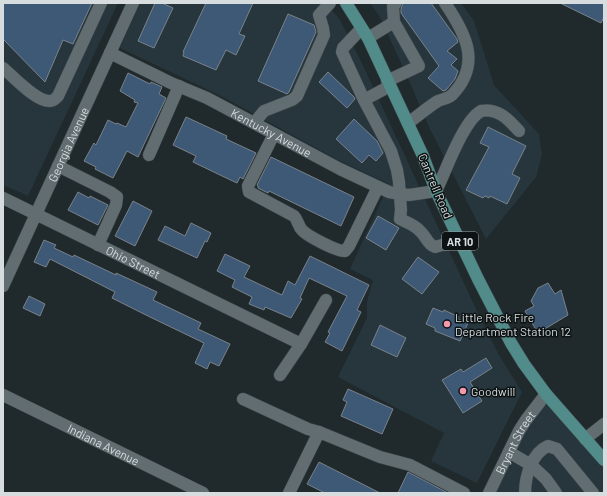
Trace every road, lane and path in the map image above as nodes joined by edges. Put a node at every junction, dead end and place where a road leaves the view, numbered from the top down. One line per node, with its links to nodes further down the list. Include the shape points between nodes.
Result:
1 (101, 3): 10 (street, via 55,100 40,98)
2 (133, 3): 9 (street, Georgia Avenue)
3 (330, 3): 14 (street, via 319,15 324,35 296,96 264,111)
4 (396, 3): 7 (street, via 393,6)
5 (445, 3): 15 (street, via 458,22 466,43 470,58 466,75 451,96)
6 (350, 4): 8 (main road, Cantrell Road / AR 10)
7 (394, 22): 8 (street); 11 (street, via 419,66)
8 (365, 33): 11 (main road, Cantrell Road / AR 10); 13 (street, via 342,50)
9 (110, 53): 12 (street, Kentucky Avenue); 19 (street, Georgia Avenue)
10 (3, 68)
11 (389, 83): 13 (street); 15 (main road, Cantrell Road / AR 10)
12 (179, 86): 14 (street, Kentucky Avenue); 18 (street)
13 (364, 100): 22 (street, via 389,145 397,170)
14 (254, 123): 17 (street, Kentucky Avenue)
15 (408, 123): 21 (main road, Cantrell Road / AR 10)
16 (519, 131): 21 (street, via 499,113 486,110 476,113 463,133)
17 (274, 134): 20 (street, Kentucky Avenue); 20 (street, via 248,186 249,192 294,216 305,233 338,250 345,251 349,246)
18 (149, 155)
19 (58, 166): 24 (street, Georgia Avenue); 26 (street, via 117,197 116,205)
20 (378, 187): 22 (street, Kentucky Avenue)
21 (436, 191): 22 (street, Kentucky Avenue); 25 (main road, Cantrell Road / AR 10)
22 (400, 194): 25 (street, via 400,219 419,230 429,244 435,247)
23 (3, 198): 24 (street, Ohio Street)
24 (35, 214): 26 (street, Ohio Street); 27 (street, Georgia Avenue)
25 (460, 240): 31 (main road, Cantrell Road / AR 10, via 497,318 524,364)
26 (98, 245): 29 (street, Ohio Street)
27 (3, 286)
28 (326, 300): 29 (street)
29 (300, 344): 30 (street)
30 (280, 375)
31 (546, 394): 36 (main road, Cantrell Road / AR 10); 37 (street, Bryant Street, via 526,420)
32 (3, 395): 40 (street, Indiana Avenue)
33 (243, 399): 35 (street)
34 (604, 424): 36 (street)
35 (319, 432): 41 (street); 42 (street, via 380,457 410,465)
36 (585, 439): 38 (main road, Cantrell Road / AR 10)
37 (509, 452): 39 (street); 43 (street, Bryant Street)
38 (604, 460)
39 (531, 465): 44 (street); 45 (street); 46 (street, via 541,449 548,446 557,449)
40 (203, 493)
41 (289, 493)
42 (464, 493)
43 (489, 493)
44 (525, 493)
45 (556, 493)
46 (592, 493)

